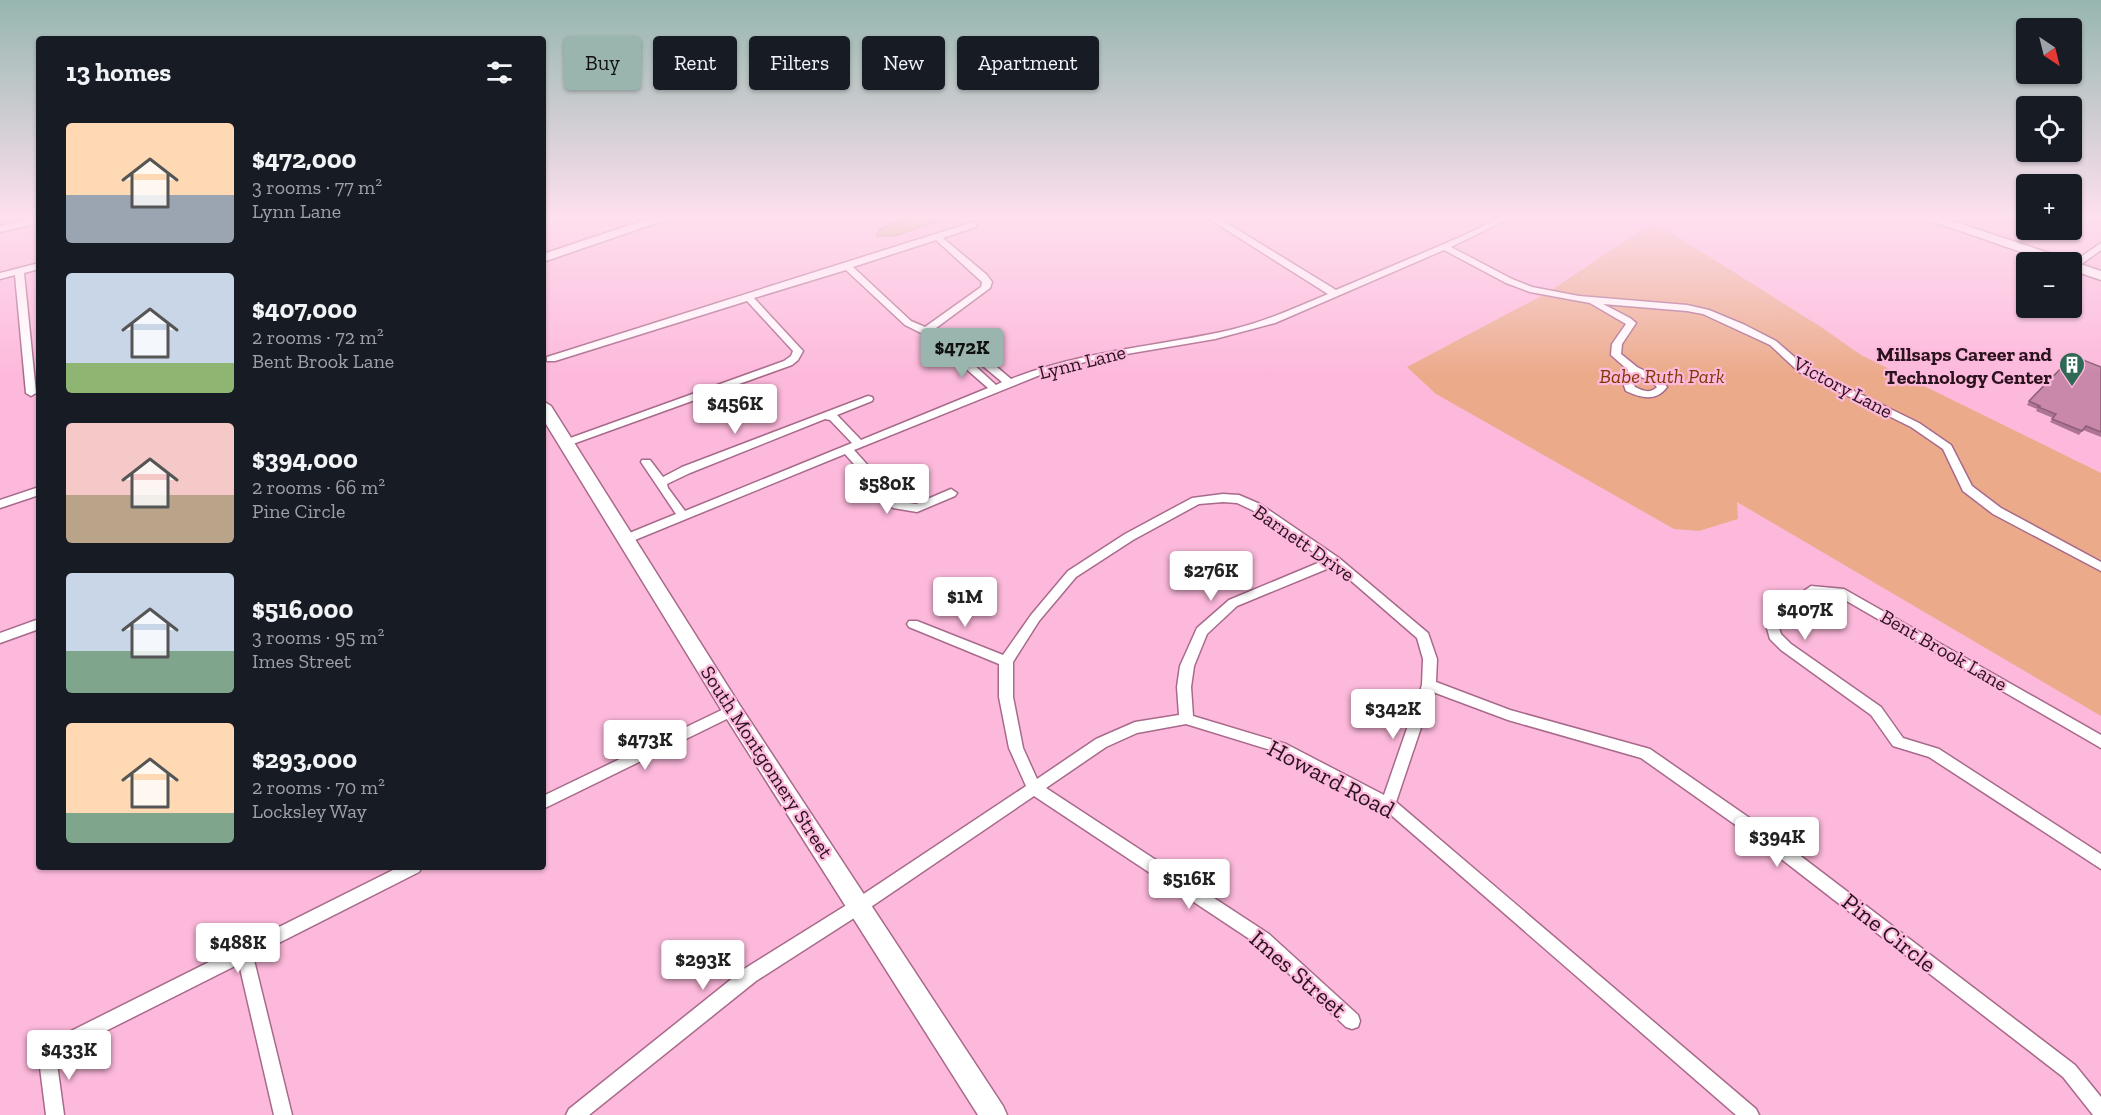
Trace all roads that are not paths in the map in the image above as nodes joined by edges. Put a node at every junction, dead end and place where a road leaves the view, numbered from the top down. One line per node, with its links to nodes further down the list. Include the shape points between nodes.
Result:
1 (27, 269): 9 (street)
2 (841, 269): 13 (street)
3 (850, 269): 15 (street, via 908,323)
4 (976, 269): 15 (street, via 987,282 985,288)
5 (1294, 269): 12 (street)
6 (1393, 269): 12 (street, Lynn Lane)
7 (1486, 269): 14 (street, Victory Lane, via 1530,289)
8 (2082, 269): 11 (street)
9 (20, 271): 10 (street); 21 (street)
10 (0, 276)
11 (2101, 276)
12 (1335, 294): 19 (street, Lynn Lane, via 1241,331 1080,359)
13 (747, 296): 17 (street); 25 (street, via 794,345 798,351 795,358)
14 (1592, 300): 18 (street, via 1631,323 1617,344 1616,355); 36 (street, Victory Lane, via 1706,312 1773,343 1803,370 1915,425 1947,447 1967,488 1997,512)
15 (926, 331): 16 (street)
16 (955, 347): 19 (street, via 981,359); 20 (street)
17 (551, 359)
18 (1633, 369)
19 (1009, 383): 20 (street, Lynn Lane)
20 (994, 388): 26 (street, Lynn Lane)
21 (31, 393)
22 (868, 399): 24 (street)
23 (546, 411): 25 (street, South Montgomery Street)
24 (824, 416): 26 (street, via 833,417); 29 (street)
25 (566, 443): 34 (street, South Montgomery Street)
26 (859, 444): 27 (street, Lynn Lane)
27 (847, 449): 31 (street, via 897,505 917,508); 33 (street, Lynn Lane)
28 (646, 462): 29 (street)
29 (661, 483): 33 (street)
30 (36, 492): 32 (street)
31 (951, 493)
32 (0, 504)
33 (683, 516): 34 (street, Lynn Lane)
34 (626, 539): 42 (street, South Montgomery Street)
35 (1335, 561): 40 (street, Barnett Drive, via 1239,499 1196,501 1072,574); 41 (street, Barnett Drive, via 1423,636 1430,659); 43 (street, via 1233,603 1202,631 1187,666)
36 (2101, 567)
37 (913, 624): 40 (street)
38 (36, 625): 39 (street)
39 (0, 638)
40 (1006, 661): 45 (street, via 1005,697 1016,748)
41 (1429, 685): 47 (street, Barnett Drive); 53 (street, Pine Circle, via 1508,715 1645,753 1759,833 2069,1071)
42 (732, 710): 46 (street); 50 (street, South Montgomery Street)
43 (1186, 718): 45 (street, Howard Road, via 1135,728 1101,743); 47 (street, Howard Road, via 1281,748)
44 (2101, 742): 48 (street, Bent Brook Lane, via 1840,592 1811,590 1778,615 1772,625 1775,636 1786,647 1875,711 1898,742 1934,753)
45 (1034, 788): 50 (street, Howard Road); 52 (street, Imes Street, via 1263,939)
46 (546, 802)
47 (1388, 804): 58 (street, Howard Road)
48 (2101, 862)
49 (408, 870): 51 (street)
50 (859, 906): 56 (street, Howard Road, via 750,975); 57 (street, South Montgomery Street)
51 (244, 951): 54 (street, via 47,1052); 55 (street)
52 (1352, 1021)
53 (2101, 1110)
54 (55, 1115)
55 (283, 1115)
56 (575, 1115)
57 (994, 1115)
58 (1750, 1115)

